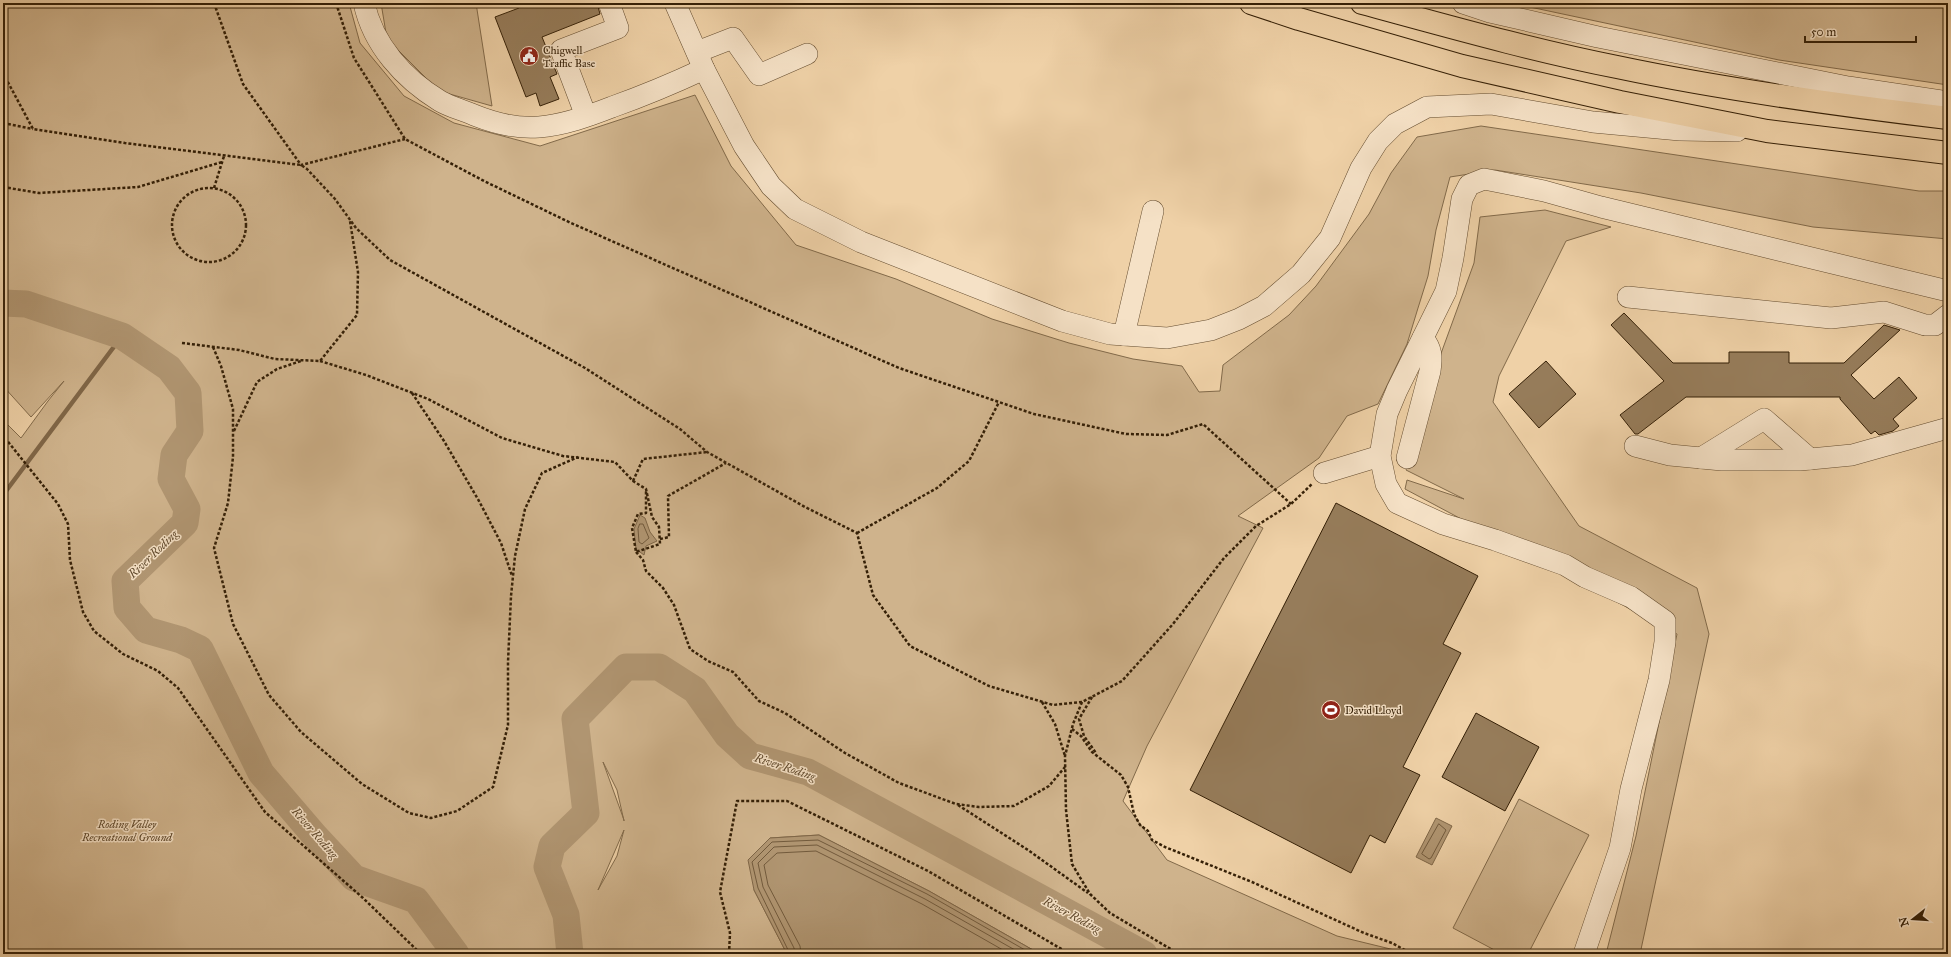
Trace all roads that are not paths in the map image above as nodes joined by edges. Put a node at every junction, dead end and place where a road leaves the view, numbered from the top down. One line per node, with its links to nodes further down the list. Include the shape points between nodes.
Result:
1 (364, 3): 10 (street, via 370,25 388,56 411,81 441,102 493,122 518,127 538,128 557,125)
2 (609, 3): 10 (street, via 618,28 561,50)
3 (675, 3): 8 (street)
4 (1250, 3): 12 (highway, via 1462,66 1620,102)
5 (1362, 3): 11 (highway, via 1484,37 1617,67 1816,102)
6 (1463, 3): 9 (street, via 1490,12 1598,37 1848,87)
7 (807, 54): 8 (street, via 760,75 733,38)
8 (701, 61): 10 (street, via 659,90); 18 (street, via 744,146 771,186 795,208 861,242 1062,321 1110,334)
9 (1948, 102)
10 (586, 116)
11 (1948, 118)
12 (1767, 131): 13 (highway); 18 (street, via 1680,130 1593,122 1491,104 1427,107 1395,124 1378,141 1361,168 1330,238 1301,274 1264,306 1211,330 1166,338)
13 (1948, 153)
14 (1153, 211): 18 (street)
15 (1948, 291): 19 (street, via 1544,191 1484,179 1469,185 1462,199 1454,258 1446,291)
16 (1628, 298): 17 (street, via 1831,318 1884,312 1925,325 1935,324)
17 (1948, 316)
18 (1124, 335)
19 (1423, 338): 22 (street, via 1387,414); 23 (street, via 1430,347 1432,356)
20 (1948, 428): 25 (street, via 1852,455)
21 (1635, 446): 24 (street, via 1670,455)
22 (1380, 456): 26 (street); 27 (street, via 1386,484 1397,503 1444,524 1565,565 1585,577 1631,597 1665,621 1665,642 1659,680 1631,789 1620,848)
23 (1407, 458)
24 (1701, 458): 25 (street); 25 (street, via 1764,419)
25 (1810, 459)
26 (1324, 474)
27 (1584, 954)

